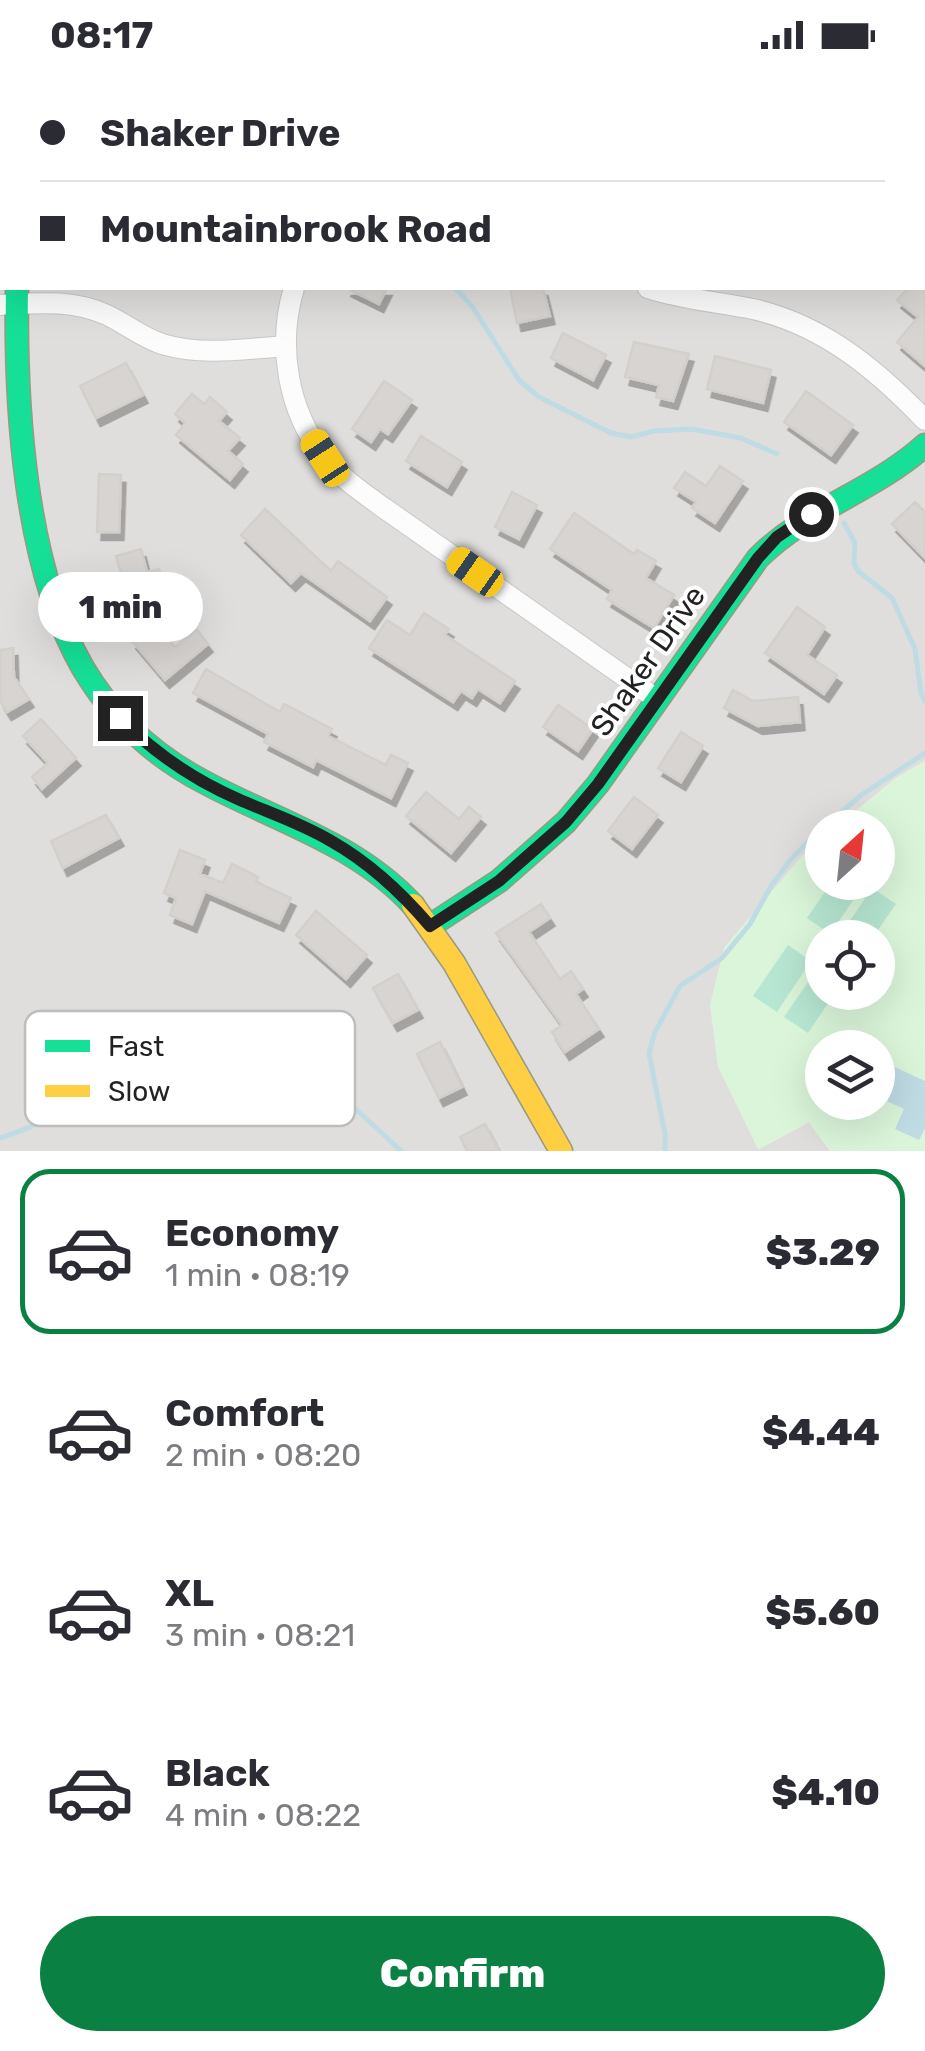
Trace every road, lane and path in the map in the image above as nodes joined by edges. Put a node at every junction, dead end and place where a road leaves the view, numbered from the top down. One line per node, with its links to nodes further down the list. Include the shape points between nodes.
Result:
1 (294, 290): 5 (street)
2 (667, 290): 3 (street)
3 (704, 294): 6 (street, via 832,340)
4 (11, 299): 5 (street, via 86,308 189,350); 9 (street, via 39,533 57,606 98,690 132,731 173,764 365,862)
5 (286, 346): 8 (street, via 302,420 345,479)
6 (925, 420)
7 (925, 446): 8 (street, Shaker Drive, via 882,482 777,537)
8 (658, 700): 9 (street, Shaker Drive, via 548,840)
9 (430, 926): 10 (street)
10 (561, 1151)

